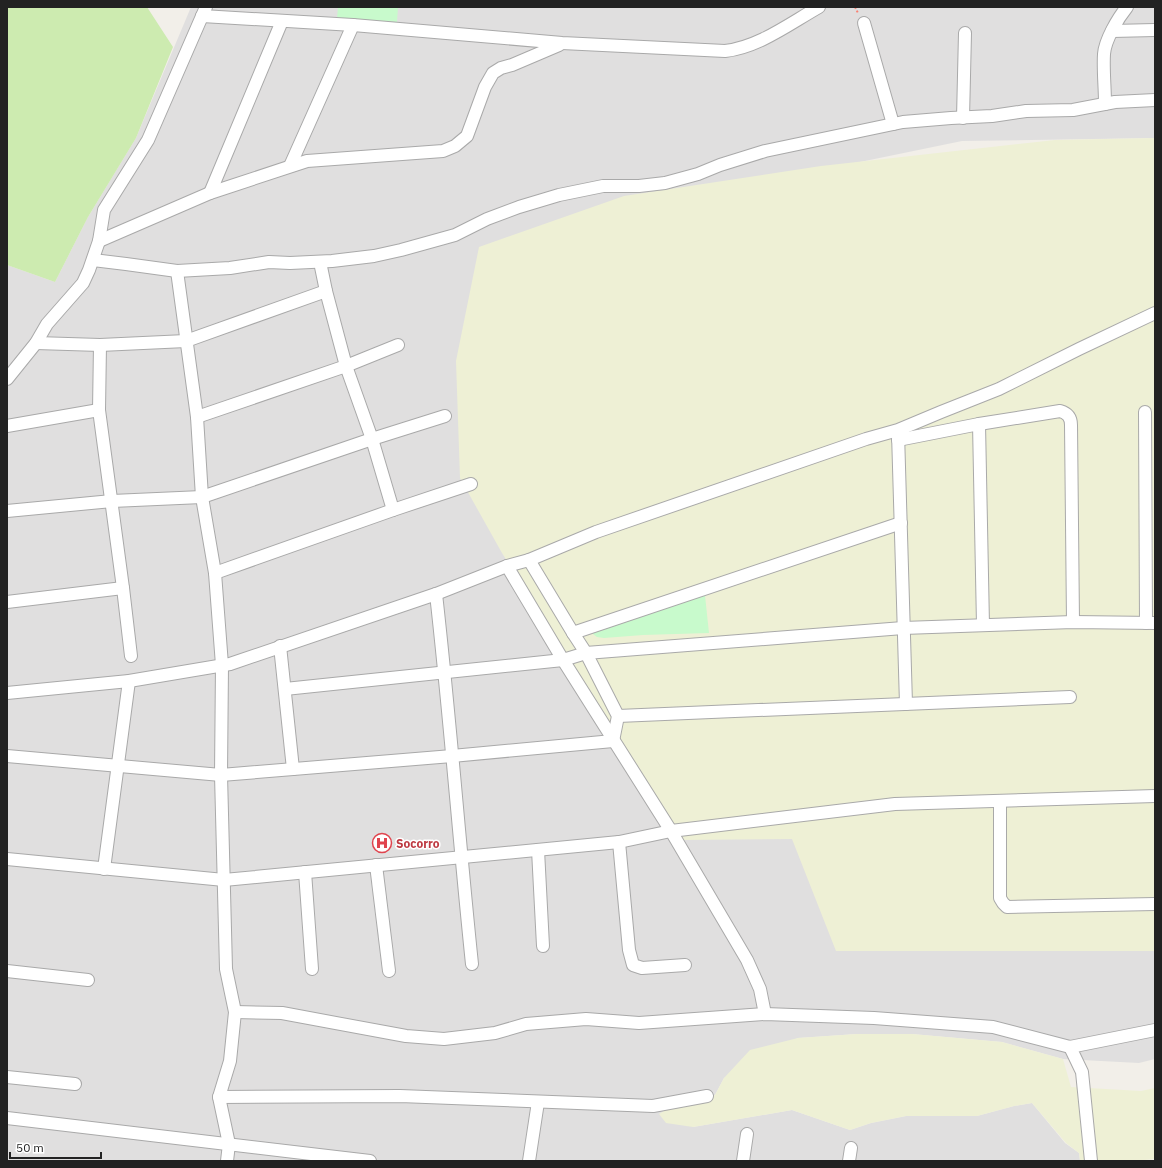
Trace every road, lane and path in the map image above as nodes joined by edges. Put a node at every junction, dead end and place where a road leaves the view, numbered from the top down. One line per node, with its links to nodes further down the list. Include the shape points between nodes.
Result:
1 (819, 7): 10 (street, via 762,40 738,49 724,51)
2 (1127, 7): 7 (street)
3 (204, 11): 4 (street); 17 (street, via 148,140 104,210)
4 (282, 21): 6 (street); 16 (street)
5 (864, 23): 14 (street)
6 (353, 25): 10 (street); 15 (street)
7 (1112, 30): 8 (street); 12 (street, via 1104,52)
8 (1155, 30)
9 (966, 32): 13 (street)
10 (562, 44): 15 (street, via 493,73 485,87 467,136 455,146 443,151 307,161)
11 (1155, 100): 12 (street)
12 (1105, 104): 13 (street, via 1073,110 1026,111)
13 (963, 118): 14 (street)
14 (893, 124): 19 (street, via 744,156 666,183 603,186 559,195 487,219 455,236 374,256)
15 (290, 166): 16 (street)
16 (210, 193): 17 (street)
17 (99, 242): 18 (street)
18 (93, 260): 20 (street); 24 (street, via 83,282 47,324)
19 (320, 262): 20 (street, via 269,262 230,268); 21 (street)
20 (177, 271): 23 (street)
21 (326, 291): 23 (street); 27 (street)
22 (1155, 313): 35 (street, via 999,389 941,412)
23 (186, 341): 26 (street); 32 (street)
24 (36, 343): 26 (street); 28 (street)
25 (398, 344): 27 (street)
26 (100, 345): 29 (street)
27 (346, 366): 32 (street); 36 (street)
28 (7, 379)
29 (99, 410): 34 (street); 39 (street)
30 (1145, 412): 50 (street)
31 (445, 416): 36 (street)
32 (196, 418): 38 (street)
33 (979, 424): 35 (street); 49 (street, via 1060,411 1065,412 1071,420); 51 (street)
34 (7, 426)
35 (898, 435): 42 (street); 43 (street, via 866,439 799,461 596,532)
36 (372, 439): 38 (street); 40 (street)
37 (471, 484): 40 (street)
38 (202, 497): 39 (street); 45 (street)
39 (112, 501): 41 (street); 46 (street)
40 (393, 510): 45 (street)
41 (7, 511)
42 (901, 523): 52 (street); 53 (street)
43 (529, 560): 44 (street); 53 (street)
44 (507, 566): 47 (street); 57 (street)
45 (216, 573): 58 (street)
46 (123, 588): 48 (street); 56 (street)
47 (436, 594): 54 (street); 59 (street)
48 (7, 602)
49 (1073, 622): 50 (street); 51 (street)
50 (1151, 623)
51 (983, 625): 52 (street)
52 (903, 628): 55 (street); 64 (street)
53 (572, 633): 55 (street)
54 (280, 646): 58 (street); 61 (street)
55 (586, 653): 57 (street); 65 (street)
56 (131, 656)
57 (563, 660): 59 (street); 66 (street)
58 (222, 665): 60 (street); 71 (street)
59 (445, 672): 61 (street); 68 (street)
60 (129, 681): 62 (street); 69 (street)
61 (285, 689): 70 (street)
62 (7, 692)
63 (1070, 697): 64 (street)
64 (906, 704): 65 (street)
65 (618, 716): 66 (street)
66 (614, 741): 68 (street); 74 (street)
67 (7, 756): 69 (street)
68 (452, 756): 70 (street); 77 (street)
69 (118, 766): 71 (street); 80 (street)
70 (293, 770): 71 (street)
71 (222, 775): 82 (street)
72 (1155, 796): 73 (street)
73 (1000, 801): 74 (street, via 895,804); 83 (street, via 1000,898 1007,907)
74 (671, 831): 75 (street); 92 (street, via 746,960 760,989)
75 (620, 842): 76 (street); 86 (street, via 629,950 633,965 642,968)
76 (538, 850): 77 (street); 84 (street)
77 (460, 857): 79 (street); 85 (street)
78 (7, 860): 80 (street)
79 (376, 865): 81 (street); 89 (street)
80 (104, 868): 82 (street)
81 (305, 872): 82 (street); 87 (street)
82 (224, 880): 91 (street, via 226,969)
83 (1155, 904)
84 (544, 946)
85 (472, 964)
86 (685, 966)
87 (312, 969)
88 (7, 971): 90 (street)
89 (389, 971)
90 (88, 980)
91 (235, 1012): 92 (street, via 282,1014 406,1036 444,1040 494,1033 534,1023 586,1019 639,1023); 98 (street, via 230,1061)
92 (765, 1014): 94 (street, via 874,1018 993,1027)
93 (1155, 1030): 94 (street)
94 (1070, 1047): 109 (street, via 1082,1072)
95 (7, 1077): 96 (street)
96 (75, 1084)
97 (708, 1096): 99 (street, via 653,1106)
98 (219, 1097): 99 (street, via 400,1096); 102 (street)
99 (538, 1102): 106 (street)
100 (7, 1118): 102 (street)
101 (746, 1134): 107 (street)
102 (229, 1144): 104 (street); 105 (street)
103 (851, 1148): 108 (street)
104 (227, 1161)
105 (370, 1161)
106 (528, 1161)
107 (743, 1161)
108 (849, 1161)
109 (1091, 1161)

